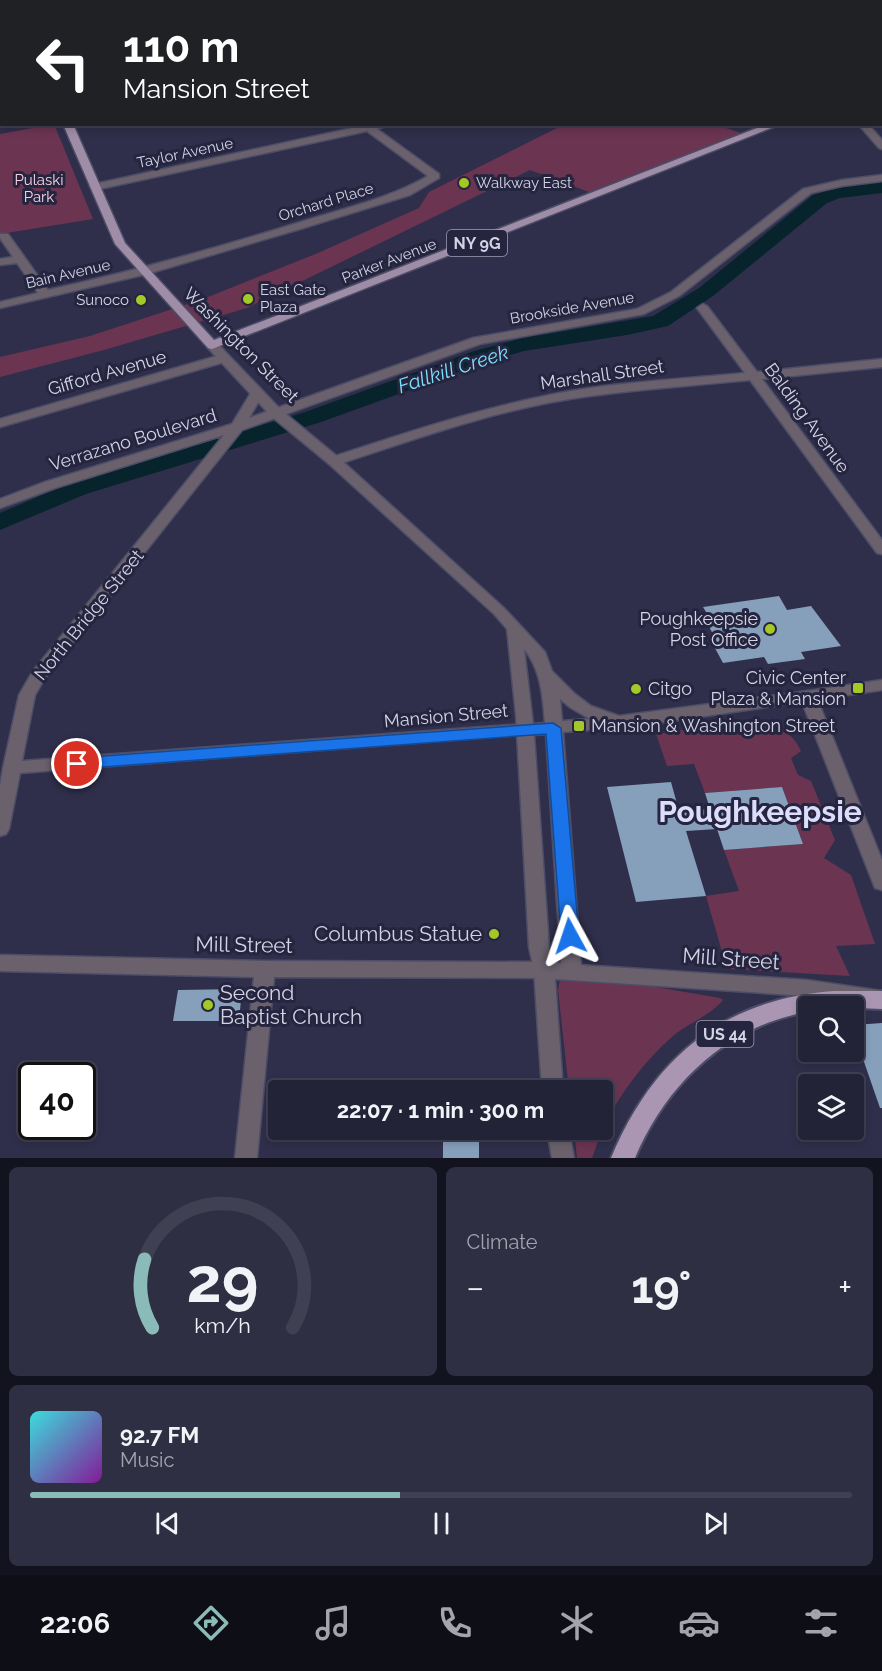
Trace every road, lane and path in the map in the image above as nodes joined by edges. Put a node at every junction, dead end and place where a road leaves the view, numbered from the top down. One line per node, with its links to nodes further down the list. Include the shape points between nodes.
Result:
1 (69, 126): 8 (main road, Washington Street)
2 (378, 126): 5 (street, Taylor Avenue)
3 (772, 126): 16 (main road, Parker Avenue / NY 9G)
4 (864, 126): 6 (street)
5 (369, 128): 8 (street, Taylor Avenue); 12 (street, Orchard Place, via 435,176 389,198)
6 (882, 146)
7 (882, 178): 21 (street, Brookside Avenue, via 807,191 675,294 654,306 624,316 490,338)
8 (95, 187): 12 (main road, Washington Street, via 120,244)
9 (4, 236): 10 (street)
10 (20, 259): 11 (street); 13 (street)
11 (0, 262)
12 (143, 272): 13 (street, Bain Avenue); 16 (main road, Washington Street)
13 (45, 294): 14 (street, Bain Avenue)
14 (0, 305)
15 (703, 308): 19 (street, Balding Avenue)
16 (212, 345): 17 (street, Washington Street)
17 (224, 358): 20 (street, Washington Street); 22 (street, Gifford Avenue)
18 (882, 363): 19 (street, Marshall Street)
19 (753, 376): 24 (street, Marshall Street, via 559,397 482,414); 26 (street, Balding Avenue)
20 (257, 394): 21 (street, Washington Street); 23 (street, North Bridge Street)
21 (279, 414): 23 (street, Verrazano Boulevard); 24 (street, Washington Street)
22 (0, 423)
23 (237, 427): 25 (street, Verrazano Boulevard); 34 (street, North Bridge Street, via 39,675 27,695)
24 (334, 461): 27 (street, Washington Street, via 485,597)
25 (0, 504)
26 (882, 550)
27 (514, 630): 28 (street, Washington Street); 33 (street)
28 (542, 662): 31 (street, via 560,690 574,703 596,715); 32 (street, Washington Street)
29 (882, 685): 30 (street, Mansion Street)
30 (808, 696): 31 (street, Mansion Street); 36 (street)
31 (622, 722): 32 (street, Mansion Street)
32 (553, 728): 33 (street, Mansion Street); 40 (street, Washington Street)
33 (525, 730): 34 (street, Mansion Street); 39 (street, via 539,947)
34 (12, 768): 35 (street, North Bridge Street)
35 (0, 829)
36 (882, 883)
37 (0, 963): 38 (street, Mill Street)
38 (265, 969): 39 (street, Mill Street); 44 (street)
39 (544, 970): 40 (street, Mill Street); 42 (street)
40 (572, 973): 41 (street, Mill Street, via 784,986)
41 (882, 1000): 46 (highway, US 44, via 801,1004 766,1014 722,1036 682,1064 660,1089 641,1117)
42 (551, 1080)
43 (560, 1140): 45 (street)
44 (246, 1158)
45 (563, 1158)
46 (623, 1158)

